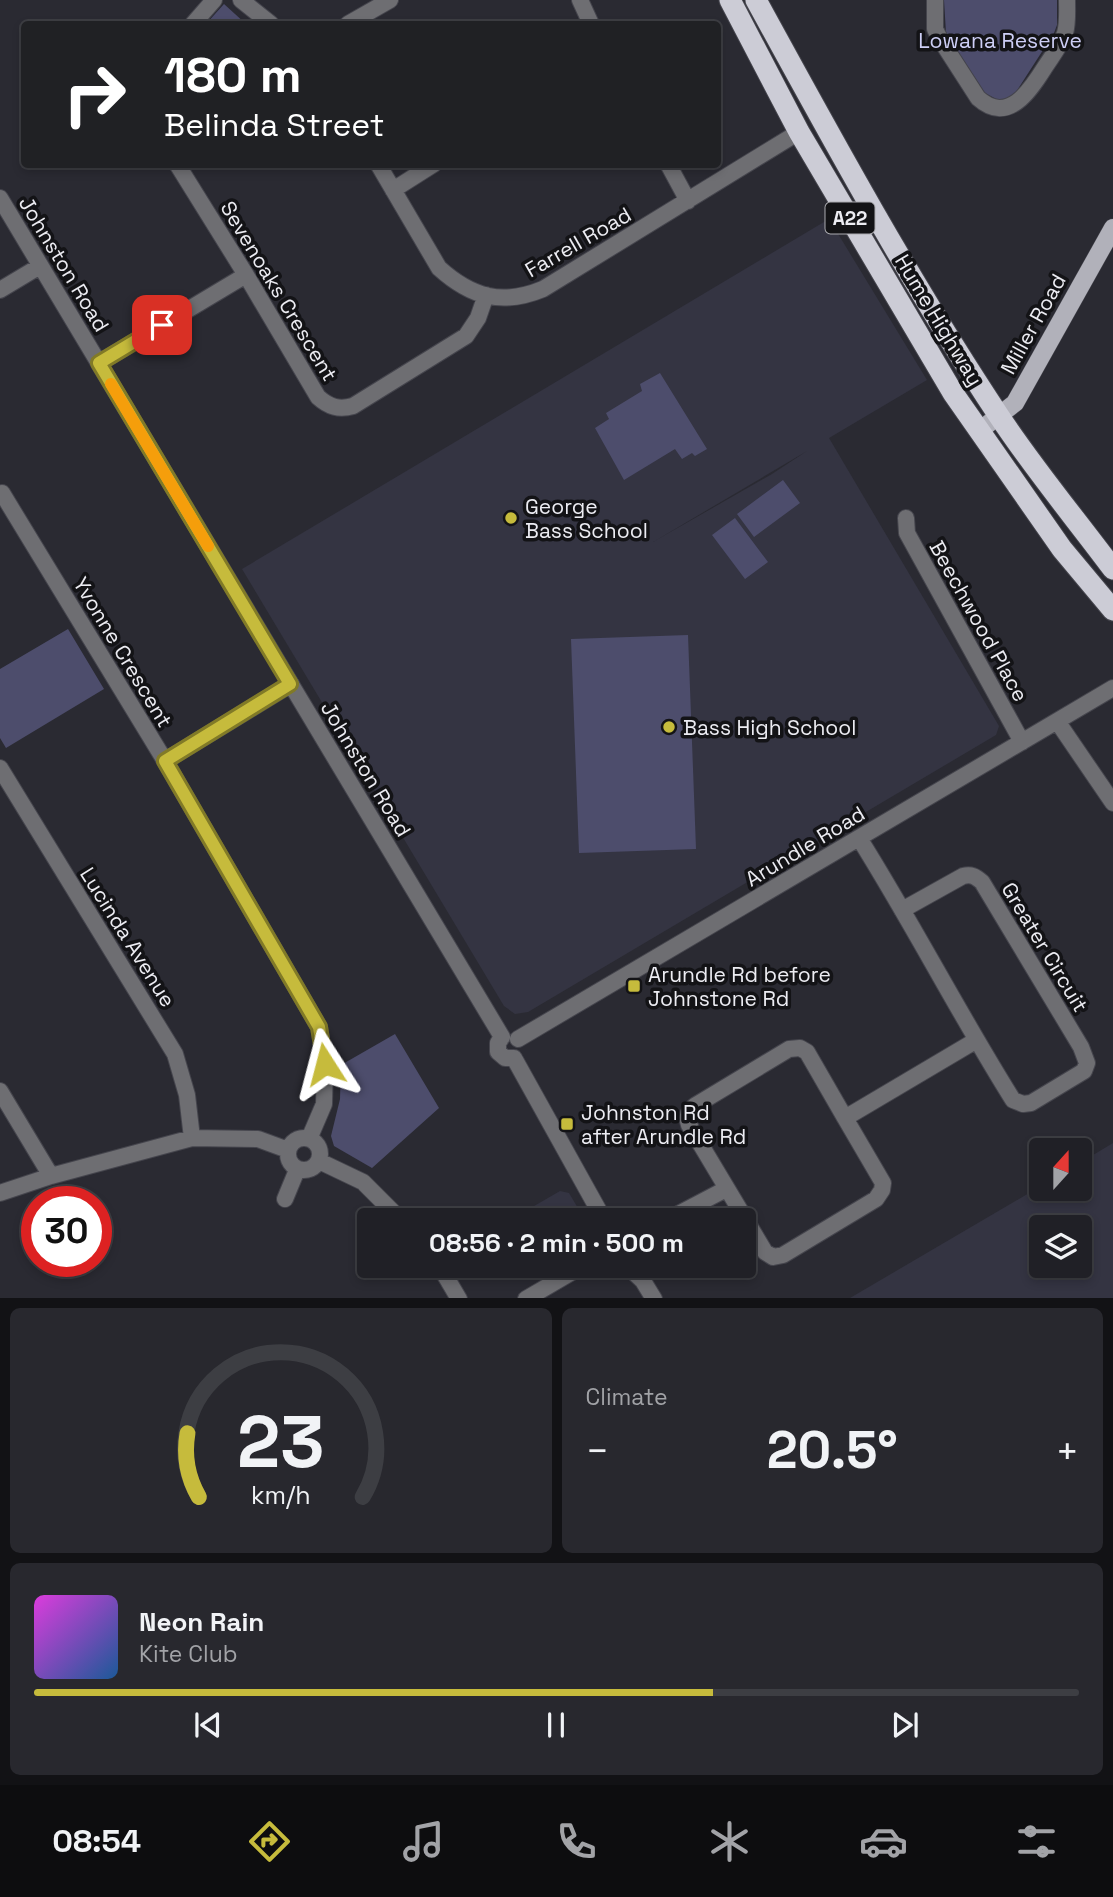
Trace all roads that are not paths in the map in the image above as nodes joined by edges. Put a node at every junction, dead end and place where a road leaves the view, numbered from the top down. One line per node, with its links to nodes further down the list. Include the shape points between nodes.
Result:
1 (214, 0): 9 (street)
2 (242, 0): 10 (street)
3 (390, 0): 11 (street)
4 (580, 0): 12 (street)
5 (730, 0): 13 (highway, Hume Highway / A22)
6 (756, 0): 27 (highway, Hume Highway / A22, via 854,180)
7 (935, 0): 8 (street, via 935,29 940,39 978,98 998,109 1017,102 1034,84 1065,34)
8 (1067, 0)
9 (196, 21)
10 (267, 21)
11 (353, 21)
12 (590, 21)
13 (799, 132): 20 (street, Farrell Road); 28 (highway, Hume Highway / A22)
14 (179, 168): 23 (street, Sevenoaks Crescent)
15 (380, 168): 18 (street, Farrell Road)
16 (428, 168): 18 (street)
17 (670, 168): 20 (street)
18 (393, 190): 25 (street, Farrell Road, via 439,268 464,288)
19 (0, 198): 22 (street, Johnston Road)
20 (688, 201): 25 (street, Farrell Road, via 543,289 519,297)
21 (1113, 228): 27 (main road, Miller Road, via 1015,403)
22 (40, 266): 24 (street); 26 (street, Johnston Road)
23 (246, 275): 25 (street, Sevenoaks Crescent, via 318,397 341,408 353,406 460,340 474,325); 26 (street)
24 (0, 290)
25 (486, 295)
26 (99, 363): 33 (street, Johnston Road)
27 (999, 417): 28 (main road, Miller Road); 31 (highway, Hume Highway / A22)
28 (979, 431): 32 (highway, Hume Highway / A22, via 1062,549)
29 (0, 494): 37 (street, Yvonne Crescent)
30 (906, 518): 36 (street, Beechwood Place, via 907,534)
31 (1113, 569)
32 (1113, 610)
33 (290, 684): 37 (street); 42 (street, Johnston Road)
34 (1113, 688): 35 (street, Arundle Road)
35 (1057, 721): 36 (street, Arundle Road); 39 (street)
36 (1022, 742): 40 (street, Arundle Road)
37 (165, 761): 47 (street, Yvonne Crescent, via 319,1027 325,1064 324,1104)
38 (1, 774): 46 (street, Lucinda Avenue, via 175,1054 187,1095)
39 (1113, 803)
40 (859, 838): 41 (street, Greater Circuit); 42 (street, Arundle Road)
41 (902, 910): 43 (street, Greater Circuit); 43 (street, Greater Circuit, via 962,876 976,877 1087,1063 1084,1071 1023,1104 1013,1100)
42 (510, 1038): 56 (street, via 520,1051 514,1058)
43 (975, 1041): 45 (street)
44 (0, 1091): 51 (street)
45 (845, 1118): 52 (street, via 883,1183 882,1190 877,1199 795,1248 783,1255 765,1252); 52 (street, via 807,1052 789,1049 690,1110 686,1118)
46 (192, 1138): 48 (street, via 258,1139); 51 (street)
47 (309, 1139): 48 (street, via 297,1139); 49 (street, via 320,1149)
48 (288, 1150): 50 (street, via 288,1160)
49 (319, 1161): 50 (street, via 312,1169); 55 (street, via 363,1182)
50 (297, 1170): 54 (street)
51 (51, 1176): 53 (street)
52 (726, 1189): 57 (street)
53 (0, 1193)
54 (285, 1199)
55 (389, 1208)
56 (597, 1208)
57 (690, 1208)
58 (446, 1278): 61 (street)
59 (561, 1278): 62 (street)
60 (640, 1278): 63 (street)
61 (457, 1298)
62 (526, 1298)
63 (654, 1298)

